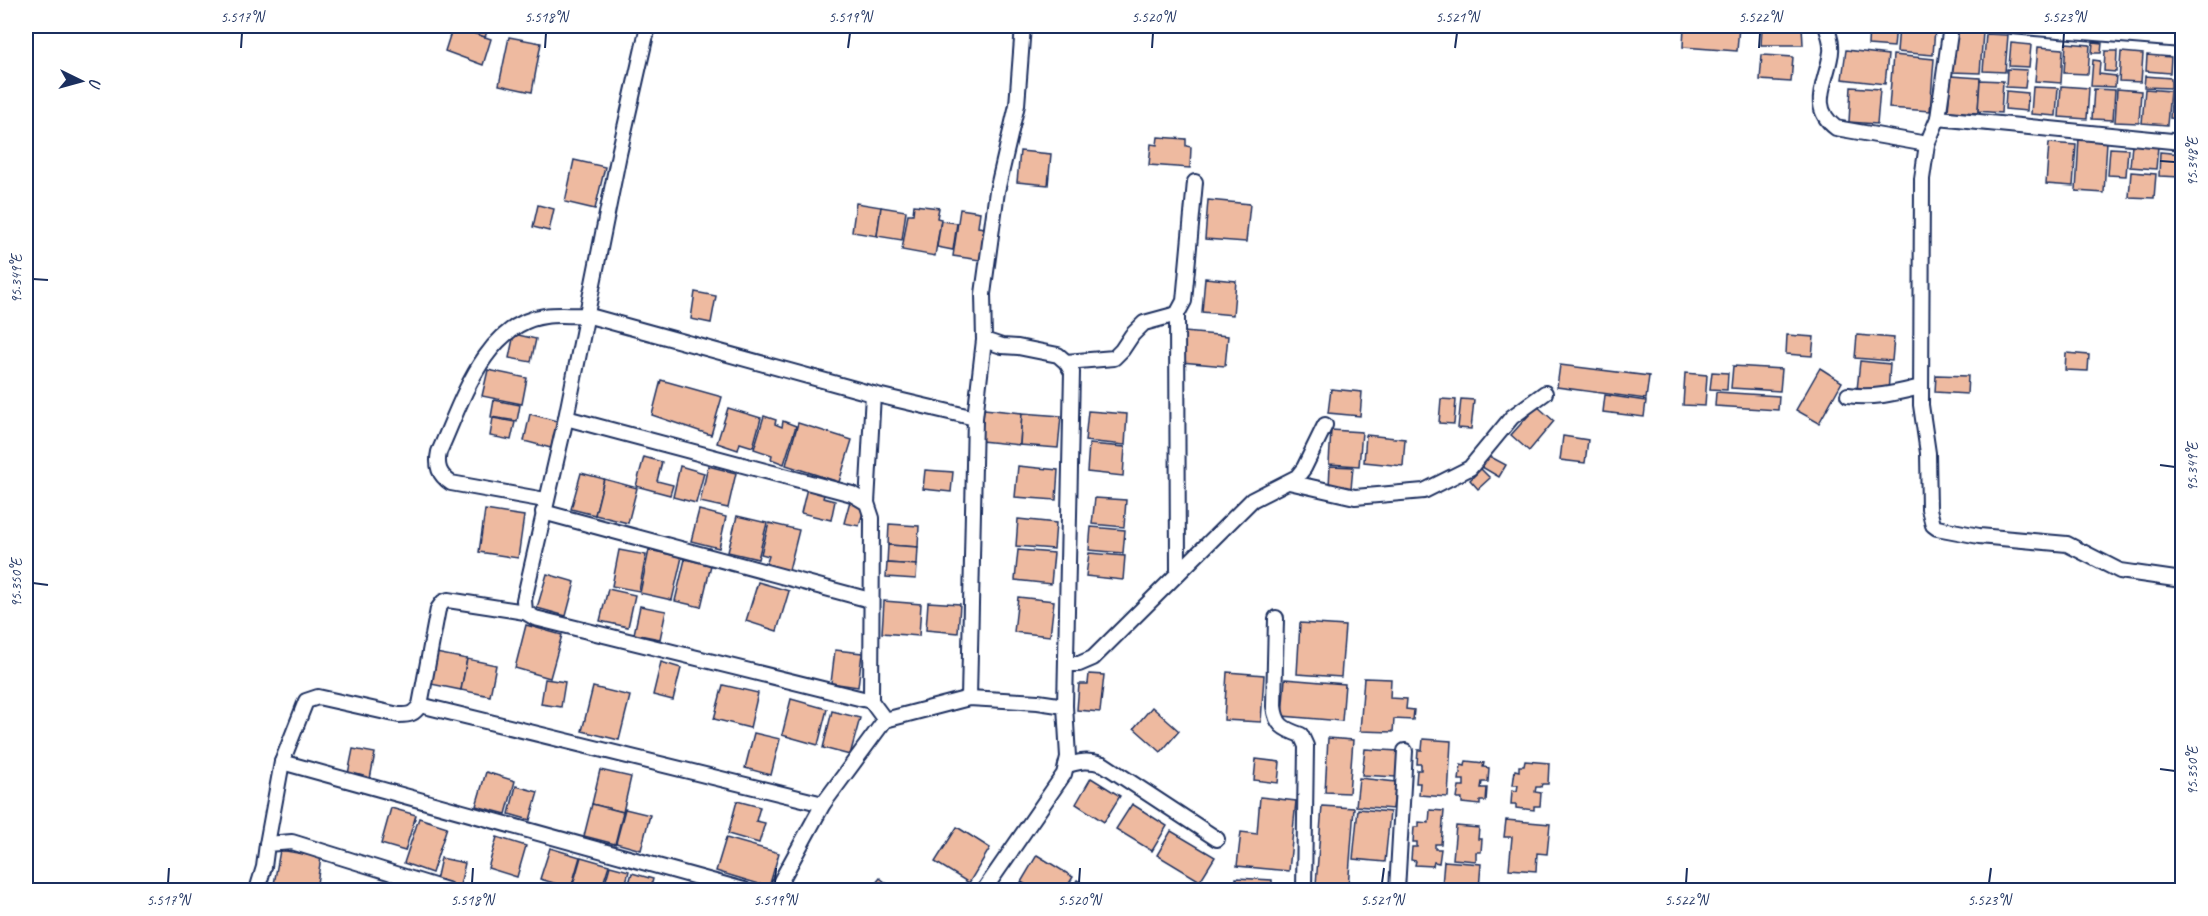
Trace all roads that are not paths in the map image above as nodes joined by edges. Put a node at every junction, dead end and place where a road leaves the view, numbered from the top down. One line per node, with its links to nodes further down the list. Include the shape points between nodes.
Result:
1 (648, 26): 12 (street)
2 (1023, 26): 13 (street, via 1017,105 997,191 985,282)
3 (1826, 26): 9 (street, via 1832,41 1831,57 1820,94 1828,121 1836,128)
4 (1951, 26): 7 (street)
5 (2012, 26): 6 (street)
6 (2182, 40)
7 (1938, 118): 8 (street); 9 (street)
8 (2182, 142)
9 (1927, 144): 15 (street, via 1922,178)
10 (1195, 182): 11 (street, via 1184,301)
11 (1177, 314): 14 (street, via 1144,324 1114,358); 25 (street)
12 (586, 315): 17 (street); 19 (street); 24 (street, via 544,316 503,335 482,359 436,461 451,483)
13 (984, 340): 14 (street, via 1058,355); 20 (street)
14 (1066, 362): 30 (street, via 1072,372)
15 (1921, 387): 18 (street, via 1863,398); 26 (street, via 1929,509 1937,528 2067,544 2120,571)
16 (1545, 393): 22 (street, via 1512,417 1470,468 1424,491 1355,497)
17 (873, 394): 20 (street); 23 (street)
18 (1848, 395)
19 (566, 418): 23 (street, via 852,494); 24 (street)
20 (975, 418): 31 (street)
21 (1325, 425): 22 (street, via 1304,468)
22 (1289, 482): 25 (street, via 1252,500)
23 (867, 503): 27 (street, via 872,518)
24 (544, 506): 27 (street); 28 (street, via 524,600)
25 (1178, 573): 30 (street, via 1093,658)
26 (2182, 580)
27 (870, 600): 32 (street)
28 (525, 612): 32 (street, via 535,618); 33 (street, via 448,600 443,603 438,609)
29 (1276, 618): 47 (street, via 1276,719 1286,729 1301,735 1306,747)
30 (1066, 664): 34 (street)
31 (969, 698): 34 (street); 35 (street)
32 (871, 701): 35 (street)
33 (420, 705): 37 (street, via 410,715 399,715 312,698 306,701); 39 (street)
34 (1065, 706): 38 (street)
35 (885, 720): 39 (street)
36 (1405, 751): 48 (street)
37 (282, 762): 41 (street); 44 (street)
38 (1067, 762): 40 (street, via 1089,760 1103,764); 46 (street, via 1064,774)
39 (823, 804): 45 (street)
40 (1217, 839)
41 (267, 844): 42 (street); 43 (street, via 292,842)
42 (257, 891)
43 (447, 891)
44 (744, 891)
45 (776, 891)
46 (984, 891)
47 (1304, 891)
48 (1396, 891)

